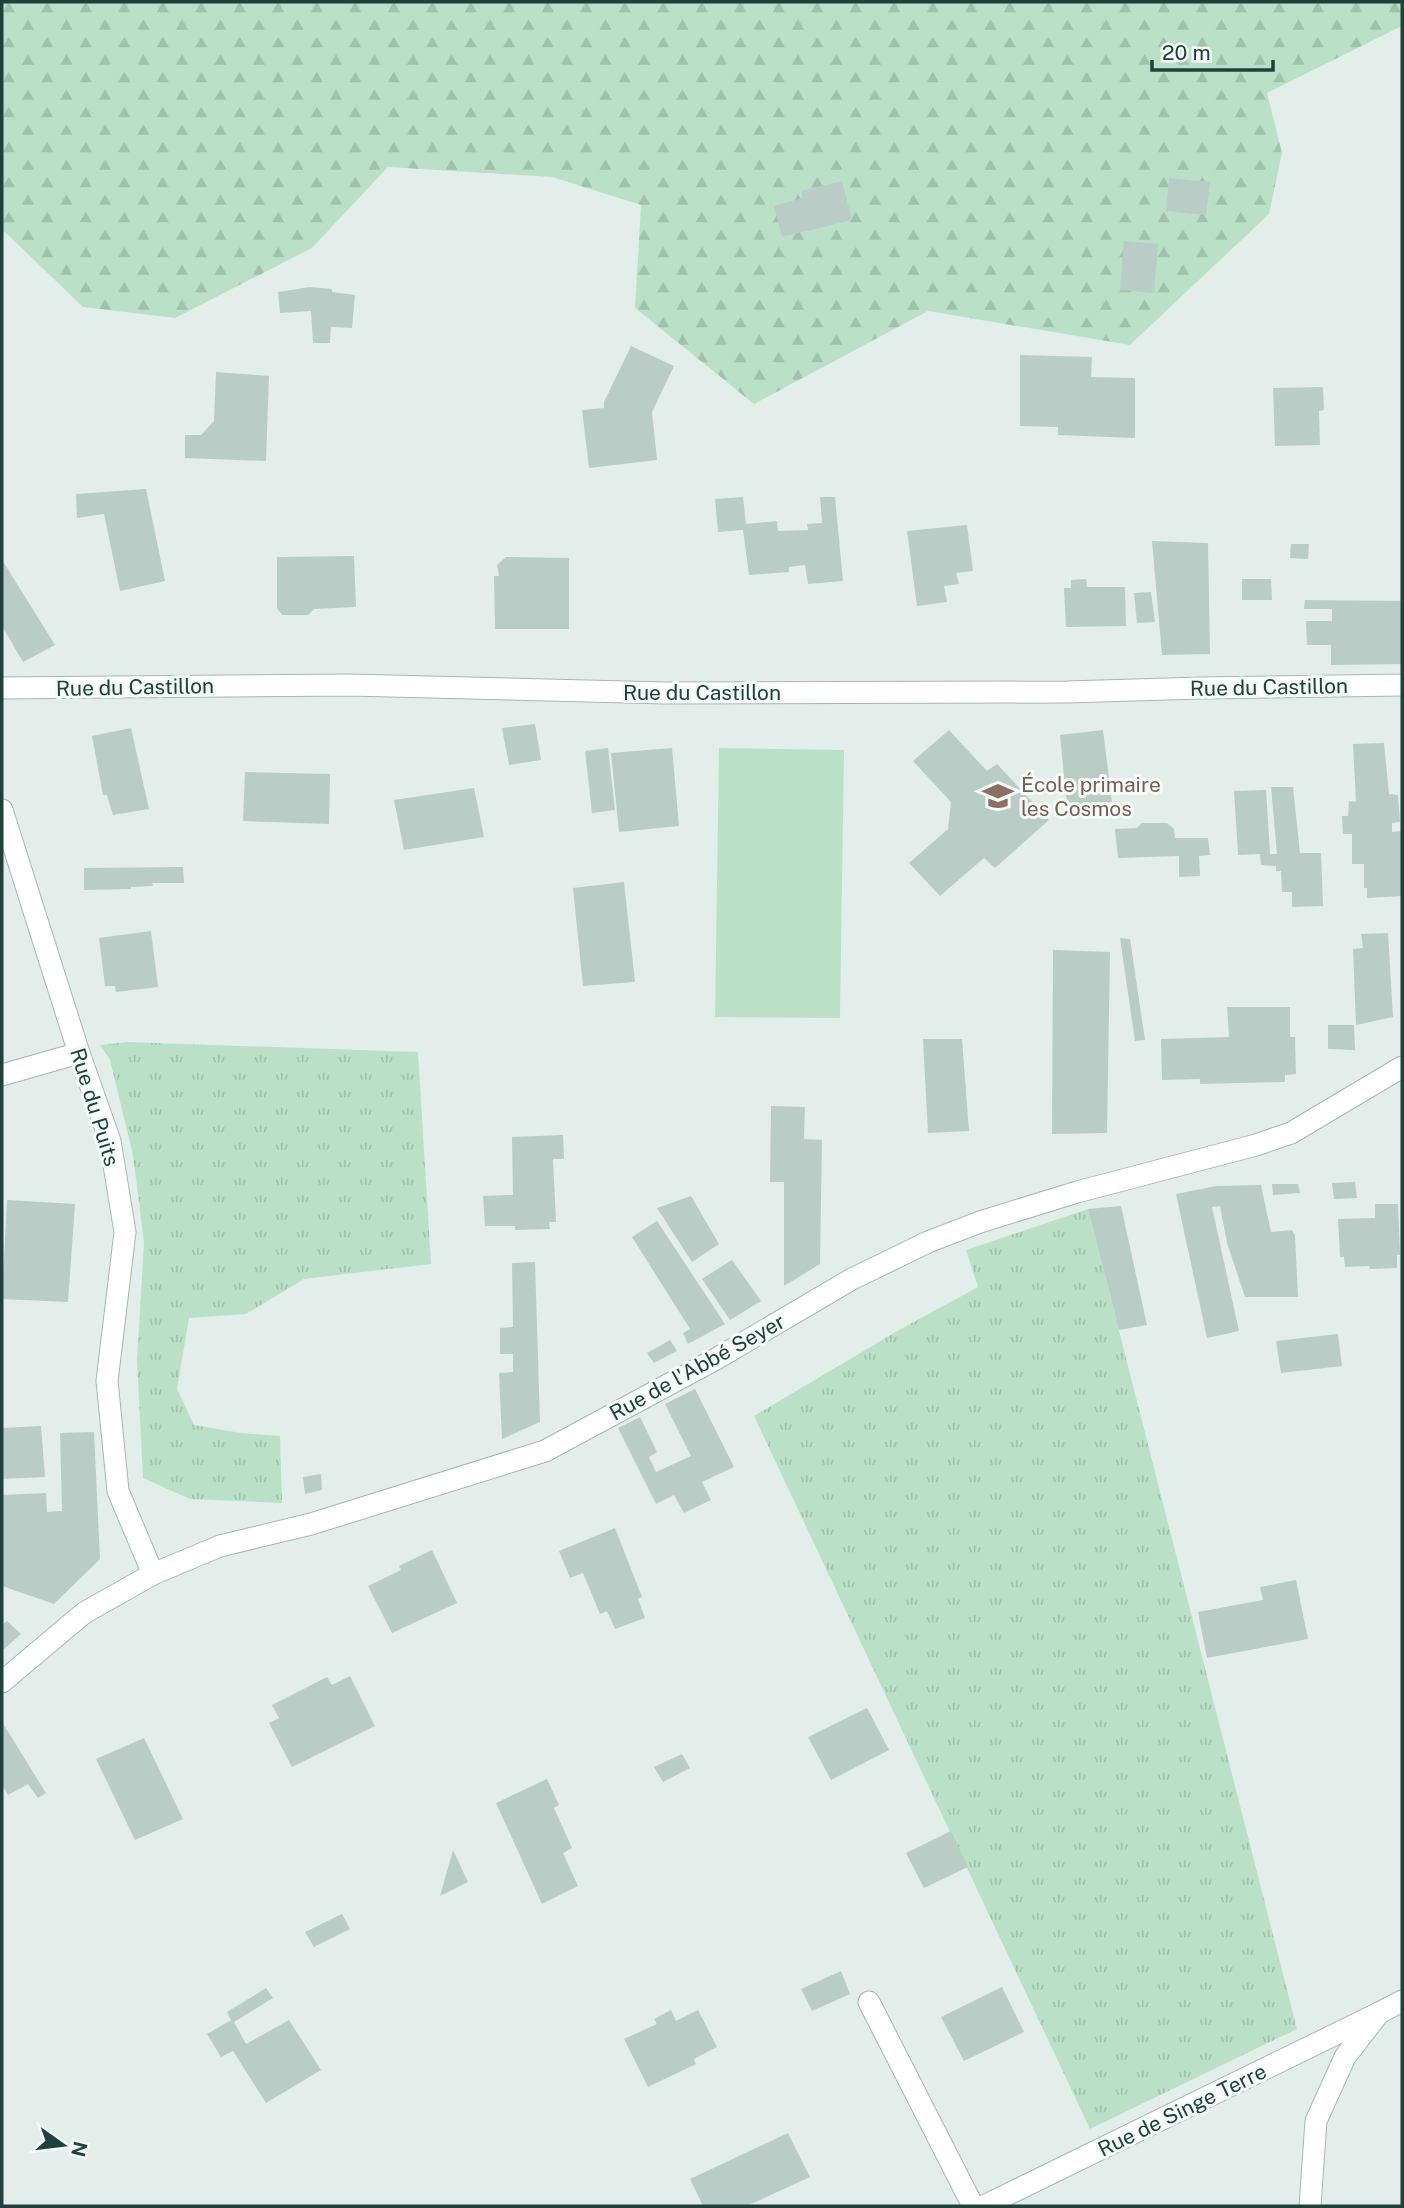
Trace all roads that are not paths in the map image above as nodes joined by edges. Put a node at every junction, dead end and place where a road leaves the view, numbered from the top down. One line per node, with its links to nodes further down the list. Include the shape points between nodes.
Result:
1 (1402, 685): 2 (street, Rue du Castillon, via 665,693 350,685)
2 (2, 688)
3 (2, 810): 4 (street, Rue du Puits)
4 (79, 1054): 6 (street); 7 (street, Rue du Puits, via 110,1141 125,1232 107,1381 118,1491)
5 (1402, 1067): 7 (street, Rue de l'Abbé Seyer, via 1291,1133 1077,1192 928,1242 852,1279 545,1451 311,1524 220,1546)
6 (2, 1074)
7 (153, 1574): 8 (street, Rue de l'Abbé Seyer, via 84,1613)
8 (2, 1682)
9 (1402, 2001): 11 (street, Rue de Singe Terre)
10 (869, 2002): 12 (street)
11 (1379, 2013): 13 (street, Rue de Singe Terre); 14 (street, via 1345,2057 1316,2122)
12 (973, 2206)
13 (984, 2206)
14 (1310, 2206)

